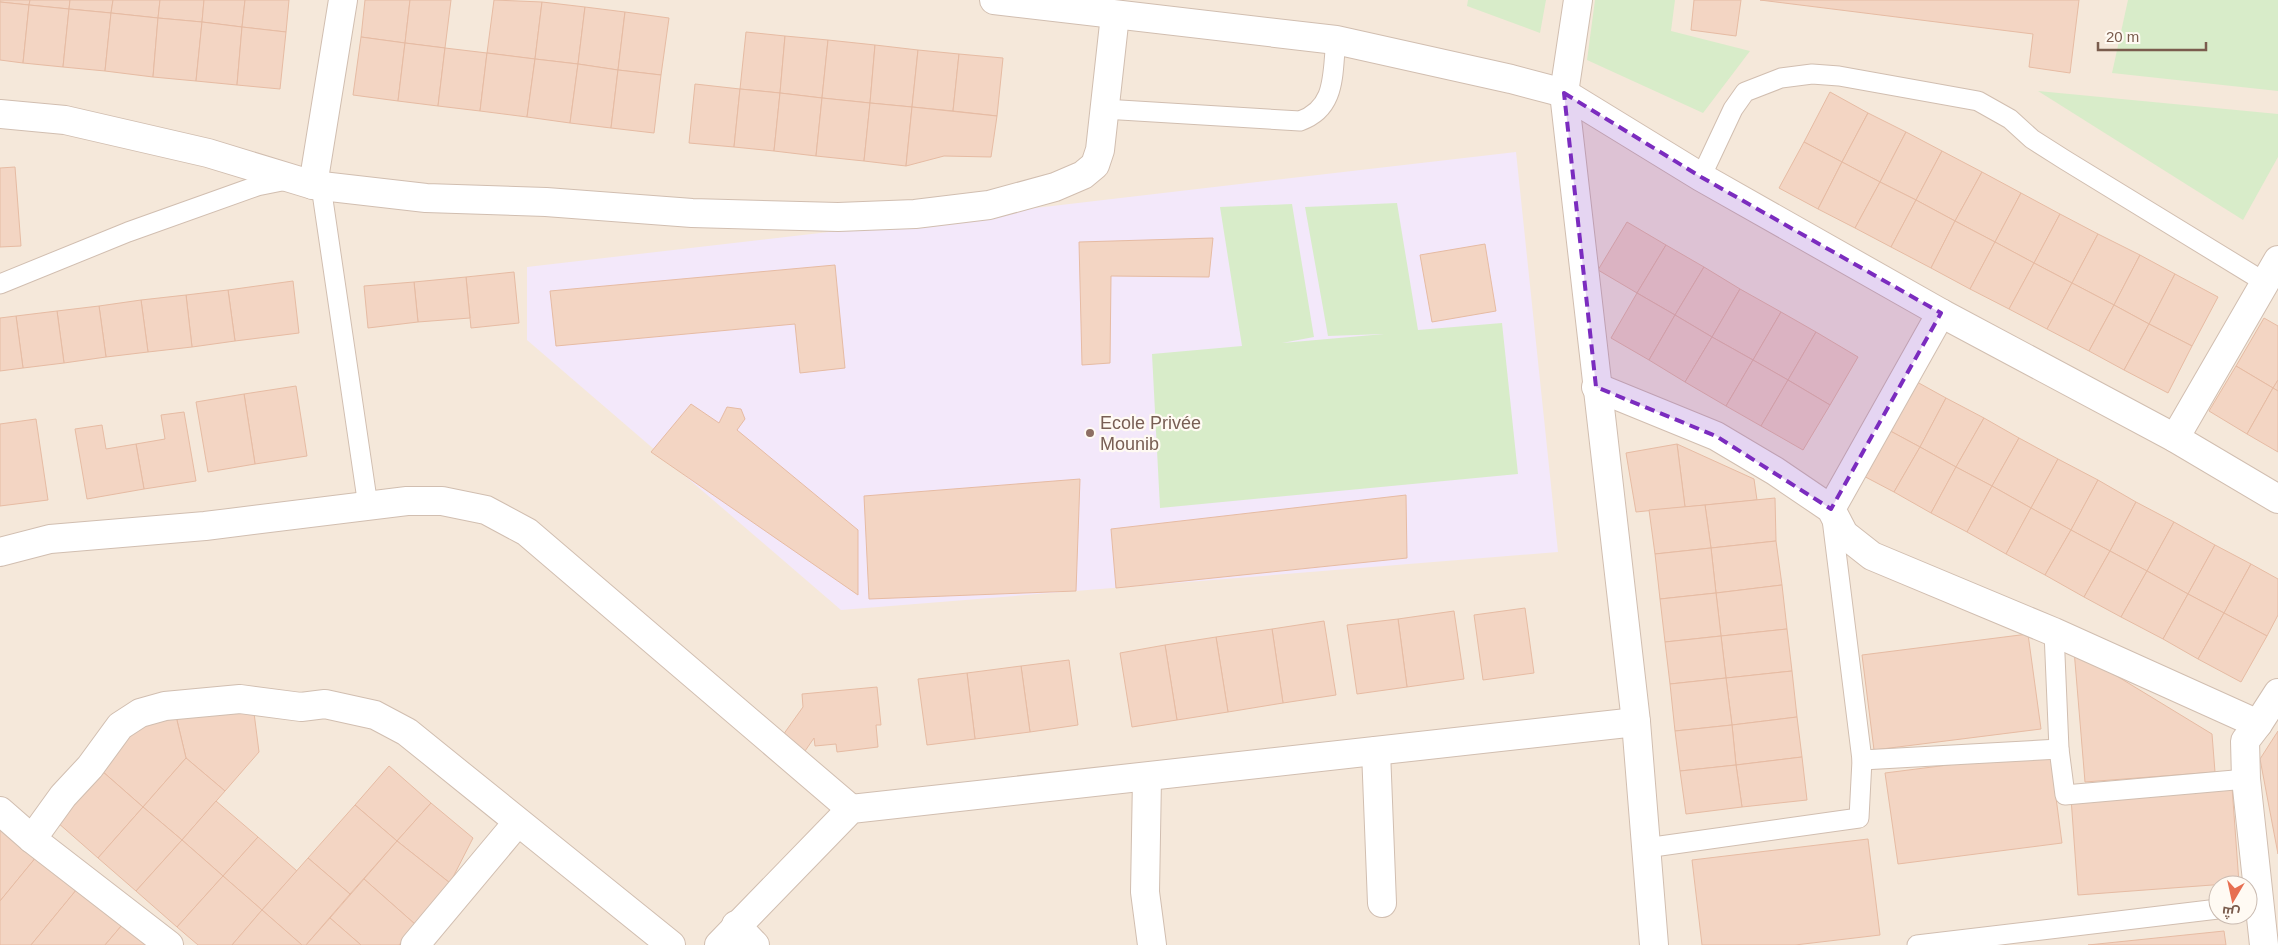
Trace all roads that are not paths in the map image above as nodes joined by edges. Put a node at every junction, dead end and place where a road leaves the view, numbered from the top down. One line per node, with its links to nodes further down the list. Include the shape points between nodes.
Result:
1 (343, 0): 10 (street)
2 (994, 0): 4 (street)
3 (1578, 0): 6 (street)
4 (1115, 15): 5 (street); 7 (street)
5 (1336, 40): 6 (street); 7 (lane, via 1324,106 1314,116 1300,121)
6 (1564, 93): 9 (street); 14 (street)
7 (1104, 109): 10 (street, via 1100,150 1095,165 1083,175 1056,187 989,205 914,214 838,217 692,214 546,202 426,198)
8 (0, 114): 10 (street, via 65,120 208,153)
9 (1701, 177): 11 (lane, via 1745,92 1781,78 1812,74 1838,76 1978,101 2010,119 2032,140 2065,160); 13 (street)
10 (309, 183): 12 (lane, via 256,186 128,232); 17 (lane)
11 (2274, 278): 15 (street)
12 (0, 284)
13 (1941, 312): 15 (street); 18 (street)
14 (1596, 387): 18 (street, via 1716,436); 22 (street)
15 (2176, 438): 16 (street)
16 (2278, 499)
17 (368, 506): 19 (street, via 205,526 50,540); 29 (street, via 442,501 486,510 527,532)
18 (1831, 509): 20 (street, via 1844,534 1872,556); 26 (lane)
19 (0, 552)
20 (2054, 632): 23 (street); 24 (lane)
21 (2278, 693): 23 (street)
22 (1636, 722): 25 (street); 33 (street)
23 (2258, 724): 28 (street, via 2245,741)
24 (2059, 749): 26 (lane); 28 (lane, via 2065,795)
25 (1376, 751): 27 (street); 34 (street)
26 (1862, 760): 33 (lane, via 1859,818)
27 (1147, 778): 29 (street); 42 (street, via 1145,892)
28 (2246, 779): 35 (street)
29 (851, 809): 37 (street)
30 (0, 811): 32 (street)
31 (517, 823): 32 (street, via 406,732 375,715 325,704 301,706 240,699 165,706 140,713 120,726); 39 (street); 40 (street)
32 (32, 839): 38 (street)
33 (1646, 848): 43 (street)
34 (1382, 903)
35 (2262, 904): 45 (street)
36 (2208, 910): 44 (lane)
37 (727, 935): 41 (street)
38 (169, 945)
39 (415, 945)
40 (671, 945)
41 (756, 945)
42 (1152, 945)
43 (1654, 945)
44 (1917, 945)
45 (2264, 945)

